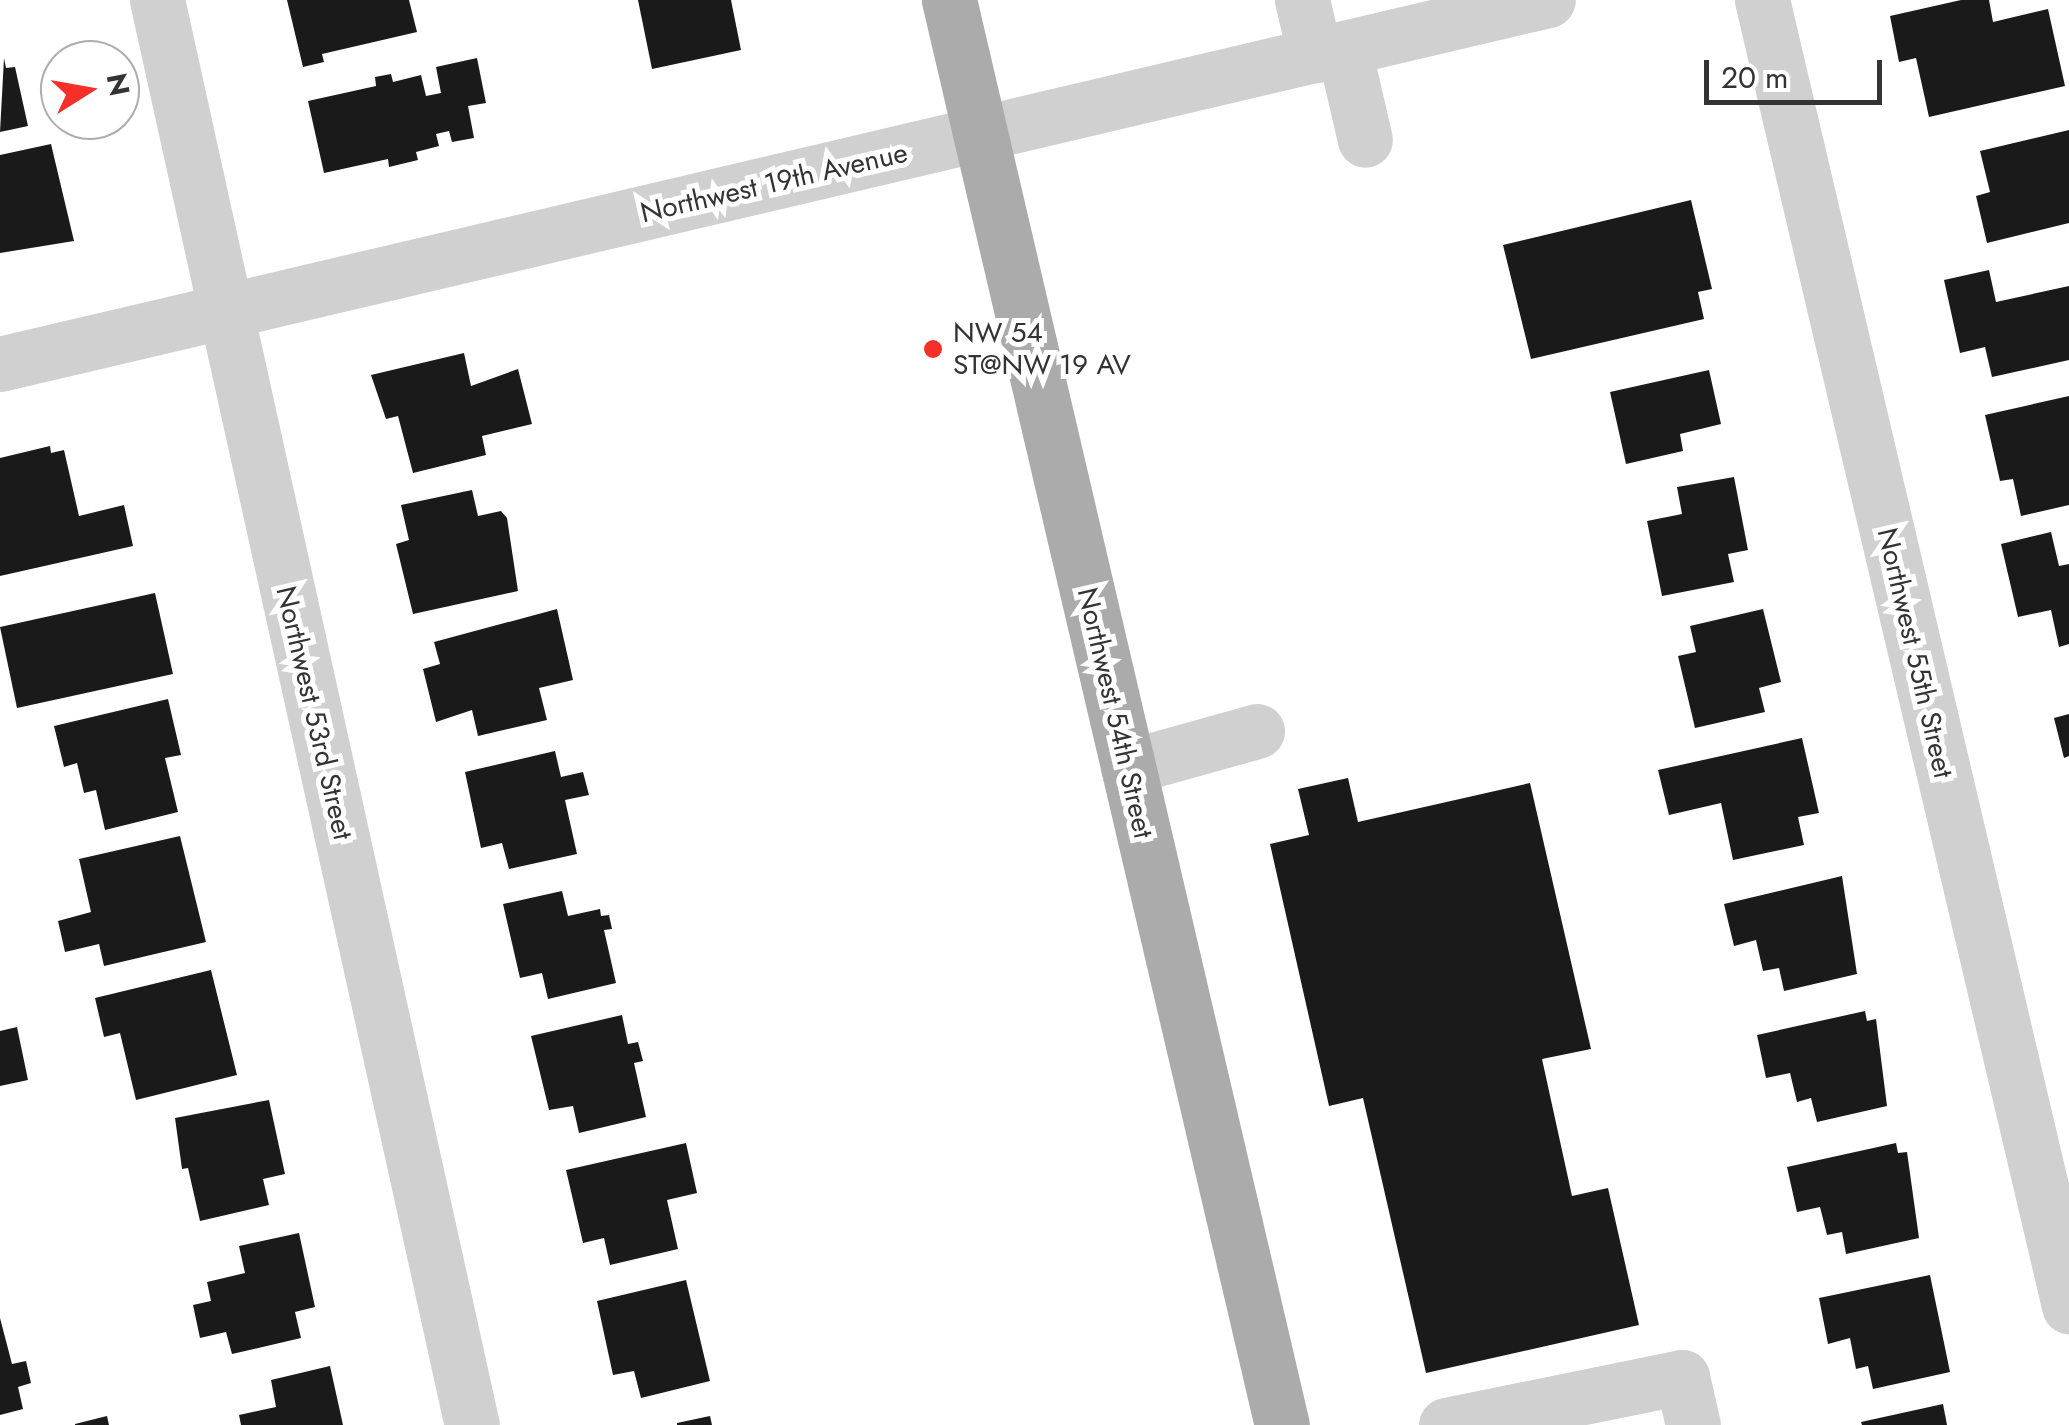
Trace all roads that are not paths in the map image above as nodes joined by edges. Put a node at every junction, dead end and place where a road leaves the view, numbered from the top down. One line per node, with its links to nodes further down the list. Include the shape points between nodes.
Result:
1 (156, 0): 9 (street, Northwest 53rd Street)
2 (949, 0): 7 (main road, Northwest 54th Street)
3 (1302, 0): 6 (street)
4 (1548, 0): 6 (street, Northwest 19th Avenue)
5 (1762, 0): 13 (street, Northwest 55th Street)
6 (1330, 52): 7 (street, Northwest 19th Avenue); 8 (street)
7 (981, 135): 9 (street, Northwest 19th Avenue); 12 (main road, Northwest 54th Street)
8 (1365, 140)
9 (225, 312): 10 (street, Northwest 19th Avenue); 14 (street, Northwest 53rd Street)
10 (0, 364)
11 (1257, 732): 12 (street)
12 (1128, 766): 15 (main road, Northwest 54th Street)
13 (2069, 1306)
14 (472, 1425)
15 (1282, 1425)
16 (1446, 1425): 17 (street, via 1682,1378)
17 (1693, 1425)

